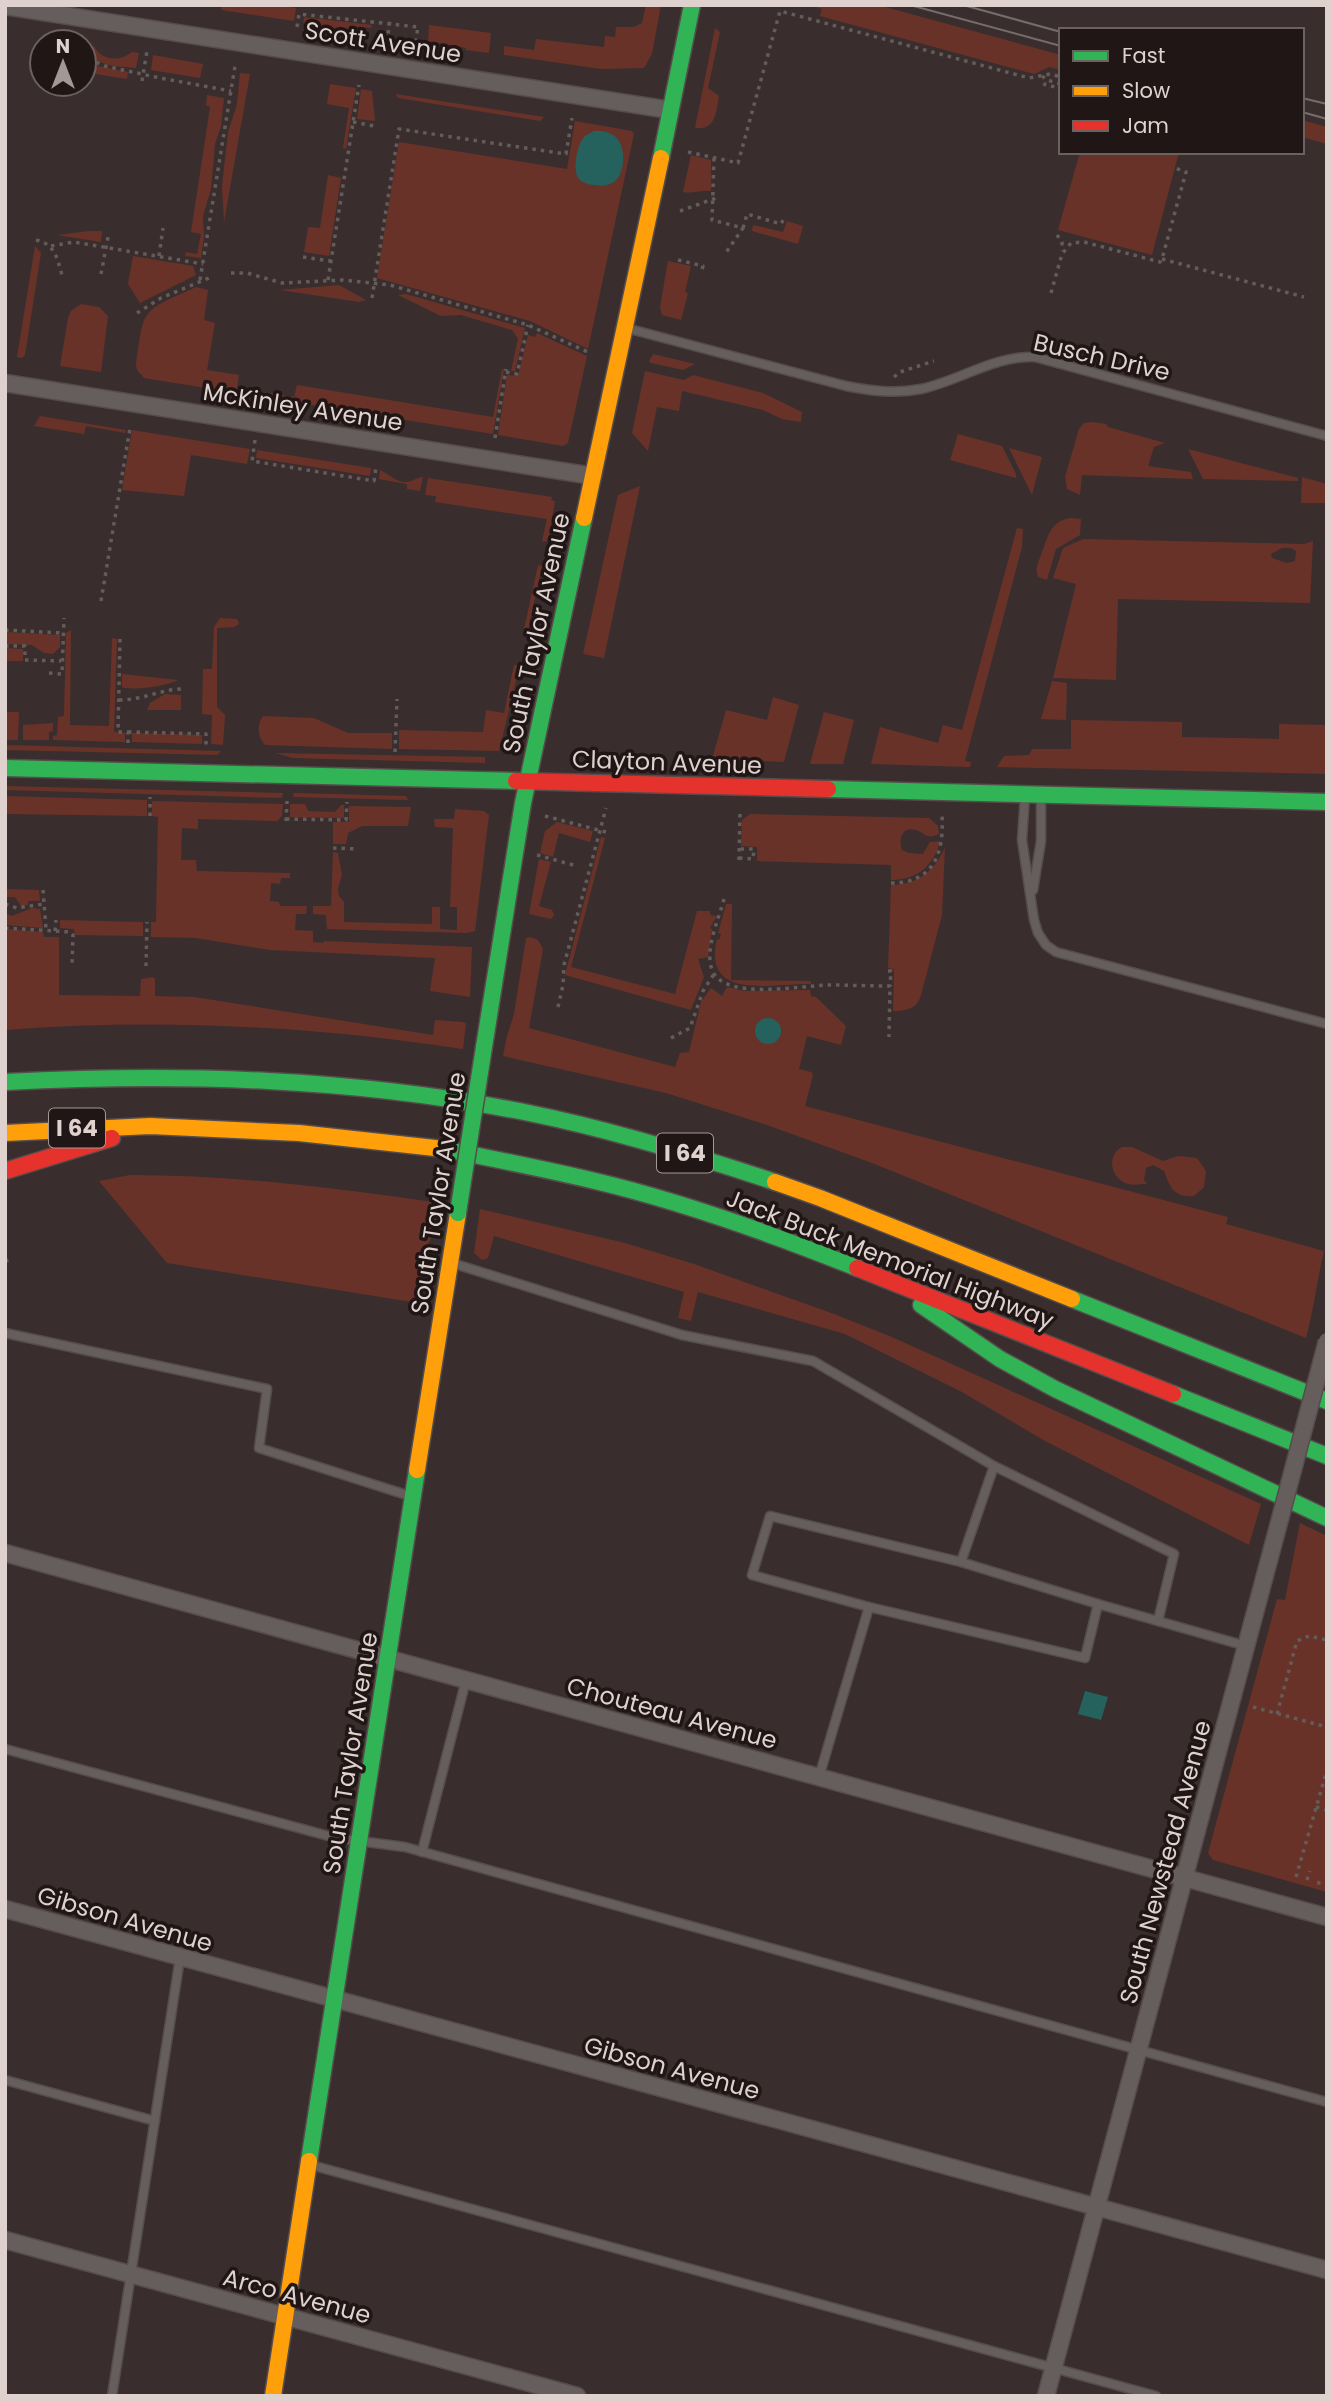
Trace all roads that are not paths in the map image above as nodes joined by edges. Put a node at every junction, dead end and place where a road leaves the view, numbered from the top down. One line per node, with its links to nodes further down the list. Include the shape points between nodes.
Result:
1 (692, 5): 3 (main road, South Taylor Avenue)
2 (5, 6): 3 (street, Scott Avenue)
3 (670, 110): 4 (main road, South Taylor Avenue)
4 (625, 327): 6 (lane, Busch Drive, via 883,392 923,388 1013,358 1035,357); 7 (main road, South Taylor Avenue)
5 (5, 383): 7 (street, McKinley Avenue)
6 (1327, 436)
7 (593, 476): 9 (main road, South Taylor Avenue)
8 (5, 768): 9 (main road, Clayton Avenue)
9 (527, 781): 10 (main road, Clayton Avenue); 18 (main road, South Taylor Avenue, bridge)
10 (1033, 794): 11 (main road, Clayton Avenue); 12 (lane, via 1041,841); 12 (lane, via 1022,841)
11 (1327, 802)
12 (1032, 900): 13 (lane, via 1038,933 1056,952)
13 (1327, 1024)
14 (5, 1082): 22 (main road, Jack Buck Memorial Highway / I 64, via 149,1076 302,1082 450,1099 603,1130 820,1198)
15 (150, 1126): 16 (main road, Jack Buck Memorial Highway / I 64); 17 (main road); 19 (main road, Jack Buck Memorial Highway / I 64, via 373,1140 526,1165 681,1205)
16 (5, 1133)
17 (5, 1171)
18 (450, 1263): 24 (lane, via 682,1335 813,1361); 25 (main road, South Taylor Avenue)
19 (884, 1278): 23 (main road, Jack Buck Memorial Highway / I 64); 26 (main road, via 1000,1359 1055,1389)
20 (5, 1333): 25 (lane, via 267,1389 258,1448)
21 (1327, 1341): 32 (street, South Newstead Avenue, bridge)
22 (1327, 1401)
23 (1327, 1456)
24 (995, 1466): 28 (lane); 31 (lane, via 1174,1554)
25 (413, 1497): 33 (main road, South Taylor Avenue)
26 (1327, 1518)
27 (5, 1553): 33 (street, Chouteau Avenue)
28 (961, 1562): 29 (lane); 30 (lane, via 770,1516 752,1575)
29 (1098, 1604): 30 (lane, via 1084,1658); 31 (lane)
30 (869, 1607): 36 (lane)
31 (1158, 1621): 32 (lane)
32 (1246, 1646): 39 (street, South Newstead Avenue)
33 (387, 1658): 34 (street, Chouteau Avenue); 37 (main road, South Taylor Avenue)
34 (466, 1680): 36 (street, Chouteau Avenue); 38 (lane)
35 (5, 1749): 37 (lane)
36 (819, 1777): 39 (street, Chouteau Avenue)
37 (360, 1842): 38 (lane); 43 (main road, South Taylor Avenue)
38 (422, 1852): 44 (lane)
39 (1183, 1878): 41 (street, Chouteau Avenue); 44 (street, South Newstead Avenue)
40 (5, 1909): 42 (street, Gibson Avenue)
41 (1327, 1917)
42 (180, 1958): 43 (street, Gibson Avenue); 47 (lane)
43 (334, 2001): 48 (main road, South Taylor Avenue); 49 (street, Gibson Avenue)
44 (1139, 2050): 46 (lane); 49 (street, South Newstead Avenue)
45 (5, 2080): 47 (lane)
46 (1327, 2102)
47 (155, 2121): 52 (lane)
48 (309, 2164): 53 (main road, South Taylor Avenue); 54 (lane)
49 (1098, 2206): 51 (street, Gibson Avenue); 54 (street, South Newstead Avenue)
50 (5, 2241): 52 (street, Arco Avenue)
51 (1327, 2270)
52 (131, 2275): 53 (street, Arco Avenue); 55 (lane)
53 (285, 2317): 56 (main road, South Taylor Avenue); 57 (street, Arco Avenue)
54 (1053, 2368): 58 (street, South Newstead Avenue); 59 (lane)
55 (112, 2396)
56 (273, 2396)
57 (577, 2396)
58 (1045, 2396)
59 (1156, 2396)

